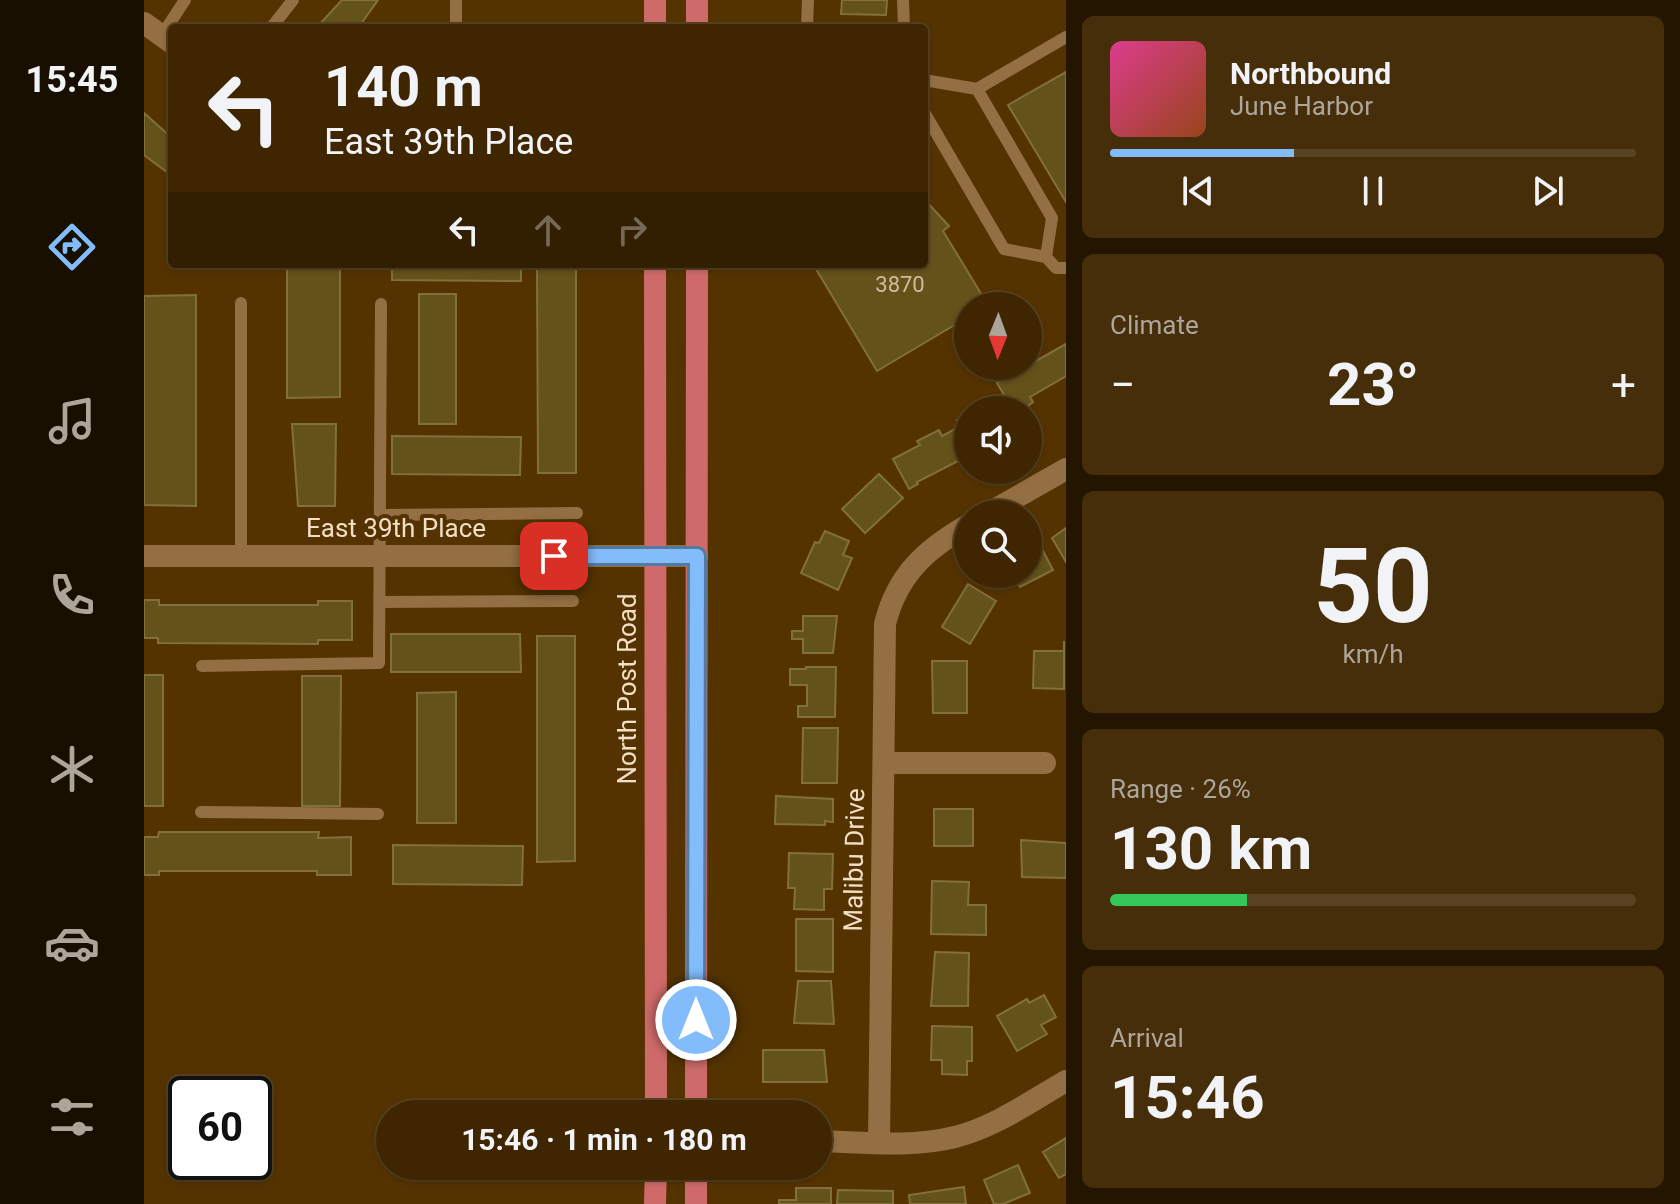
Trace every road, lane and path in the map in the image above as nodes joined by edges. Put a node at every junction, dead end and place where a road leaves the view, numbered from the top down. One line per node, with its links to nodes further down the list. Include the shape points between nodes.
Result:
1 (185, 0): 14 (lane)
2 (293, 0): 8 (lane)
3 (456, 0): 9 (lane)
4 (655, 0): 10 (main road)
5 (697, 0): 11 (main road)
6 (808, 0): 12 (lane)
7 (903, 0): 13 (lane)
8 (274, 24)
9 (456, 24)
10 (655, 24)
11 (697, 24)
12 (807, 24)
13 (904, 24)
14 (159, 33)
15 (1066, 37): 17 (lane)
16 (928, 81): 17 (lane)
17 (977, 89): 19 (lane, via 1052,218)
18 (928, 119): 19 (lane, via 1004,249)
19 (1046, 257): 22 (lane, via 1056,268)
20 (655, 268): 33 (main road, North Post Road)
21 (697, 268): 34 (main road)
22 (1066, 268)
23 (241, 303): 31 (lane)
24 (381, 304): 28 (lane)
25 (1066, 469): 26 (street)
26 (1012, 500)
27 (577, 513): 28 (lane)
28 (380, 515): 32 (lane)
29 (954, 534): 38 (street, Malibu Drive, via 927,550 901,582 890,606 884,637)
30 (144, 556): 31 (street, East 39th Place)
31 (241, 556): 32 (street, East 39th Place)
32 (380, 556): 33 (street, East 39th Place); 36 (lane)
33 (656, 556): 34 (street, East 39th Place); 43 (main road, North Post Road)
34 (697, 556): 44 (main road)
35 (573, 601): 36 (lane)
36 (380, 602): 37 (lane, via 379,663)
37 (202, 666)
38 (884, 763): 39 (street); 46 (street, Malibu Drive)
39 (1045, 763)
40 (201, 812): 41 (lane)
41 (378, 814)
42 (1066, 1081): 46 (street, via 973,1132 916,1143)
43 (656, 1100)
44 (696, 1100)
45 (832, 1141): 46 (street)
46 (879, 1142)
47 (656, 1180): 49 (main road)
48 (696, 1180): 50 (main road)
49 (655, 1204)
50 (696, 1204)

